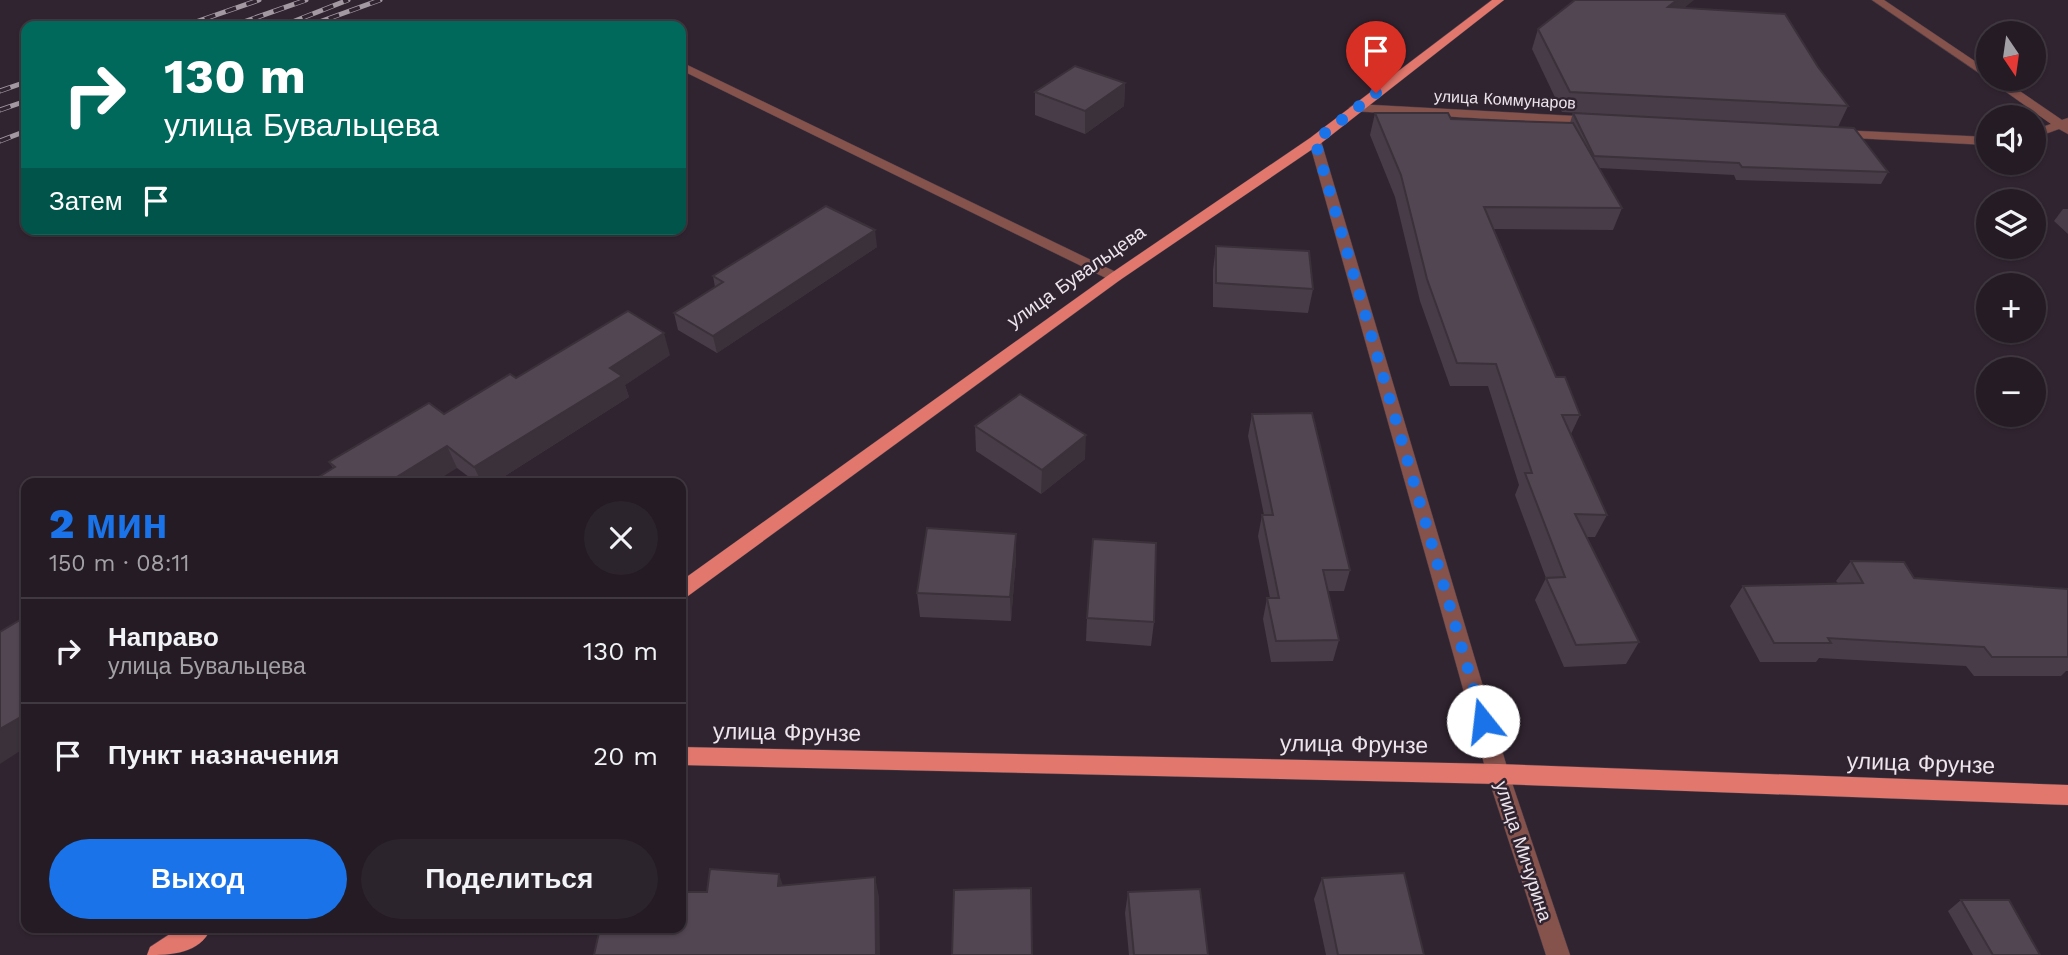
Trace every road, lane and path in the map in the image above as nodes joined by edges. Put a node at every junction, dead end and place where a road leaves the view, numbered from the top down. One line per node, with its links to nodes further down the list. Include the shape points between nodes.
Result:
1 (1499, 0): 6 (main road, улица Бувальцева)
2 (1877, 0): 3 (street)
3 (1976, 67)
4 (686, 68): 13 (street)
5 (2013, 91): 8 (street)
6 (1355, 108): 7 (street, улица Коммунаров); 12 (main road, улица Бувальцева)
7 (1605, 122)
8 (2065, 125): 9 (street)
9 (2046, 131)
10 (1828, 134): 11 (street)
11 (1976, 140)
12 (1315, 141): 13 (main road, улица Бувальцева); 16 (street, улица Мичурина)
13 (1115, 278): 14 (main road, улица Бувальцева)
14 (686, 587)
15 (686, 756): 16 (main road, улица Фрунзе)
16 (1498, 774): 17 (main road, улица Фрунзе); 20 (street, улица Мичурина)
17 (2068, 795)
18 (192, 933): 19 (main road)
19 (159, 955)
20 (1558, 955)

